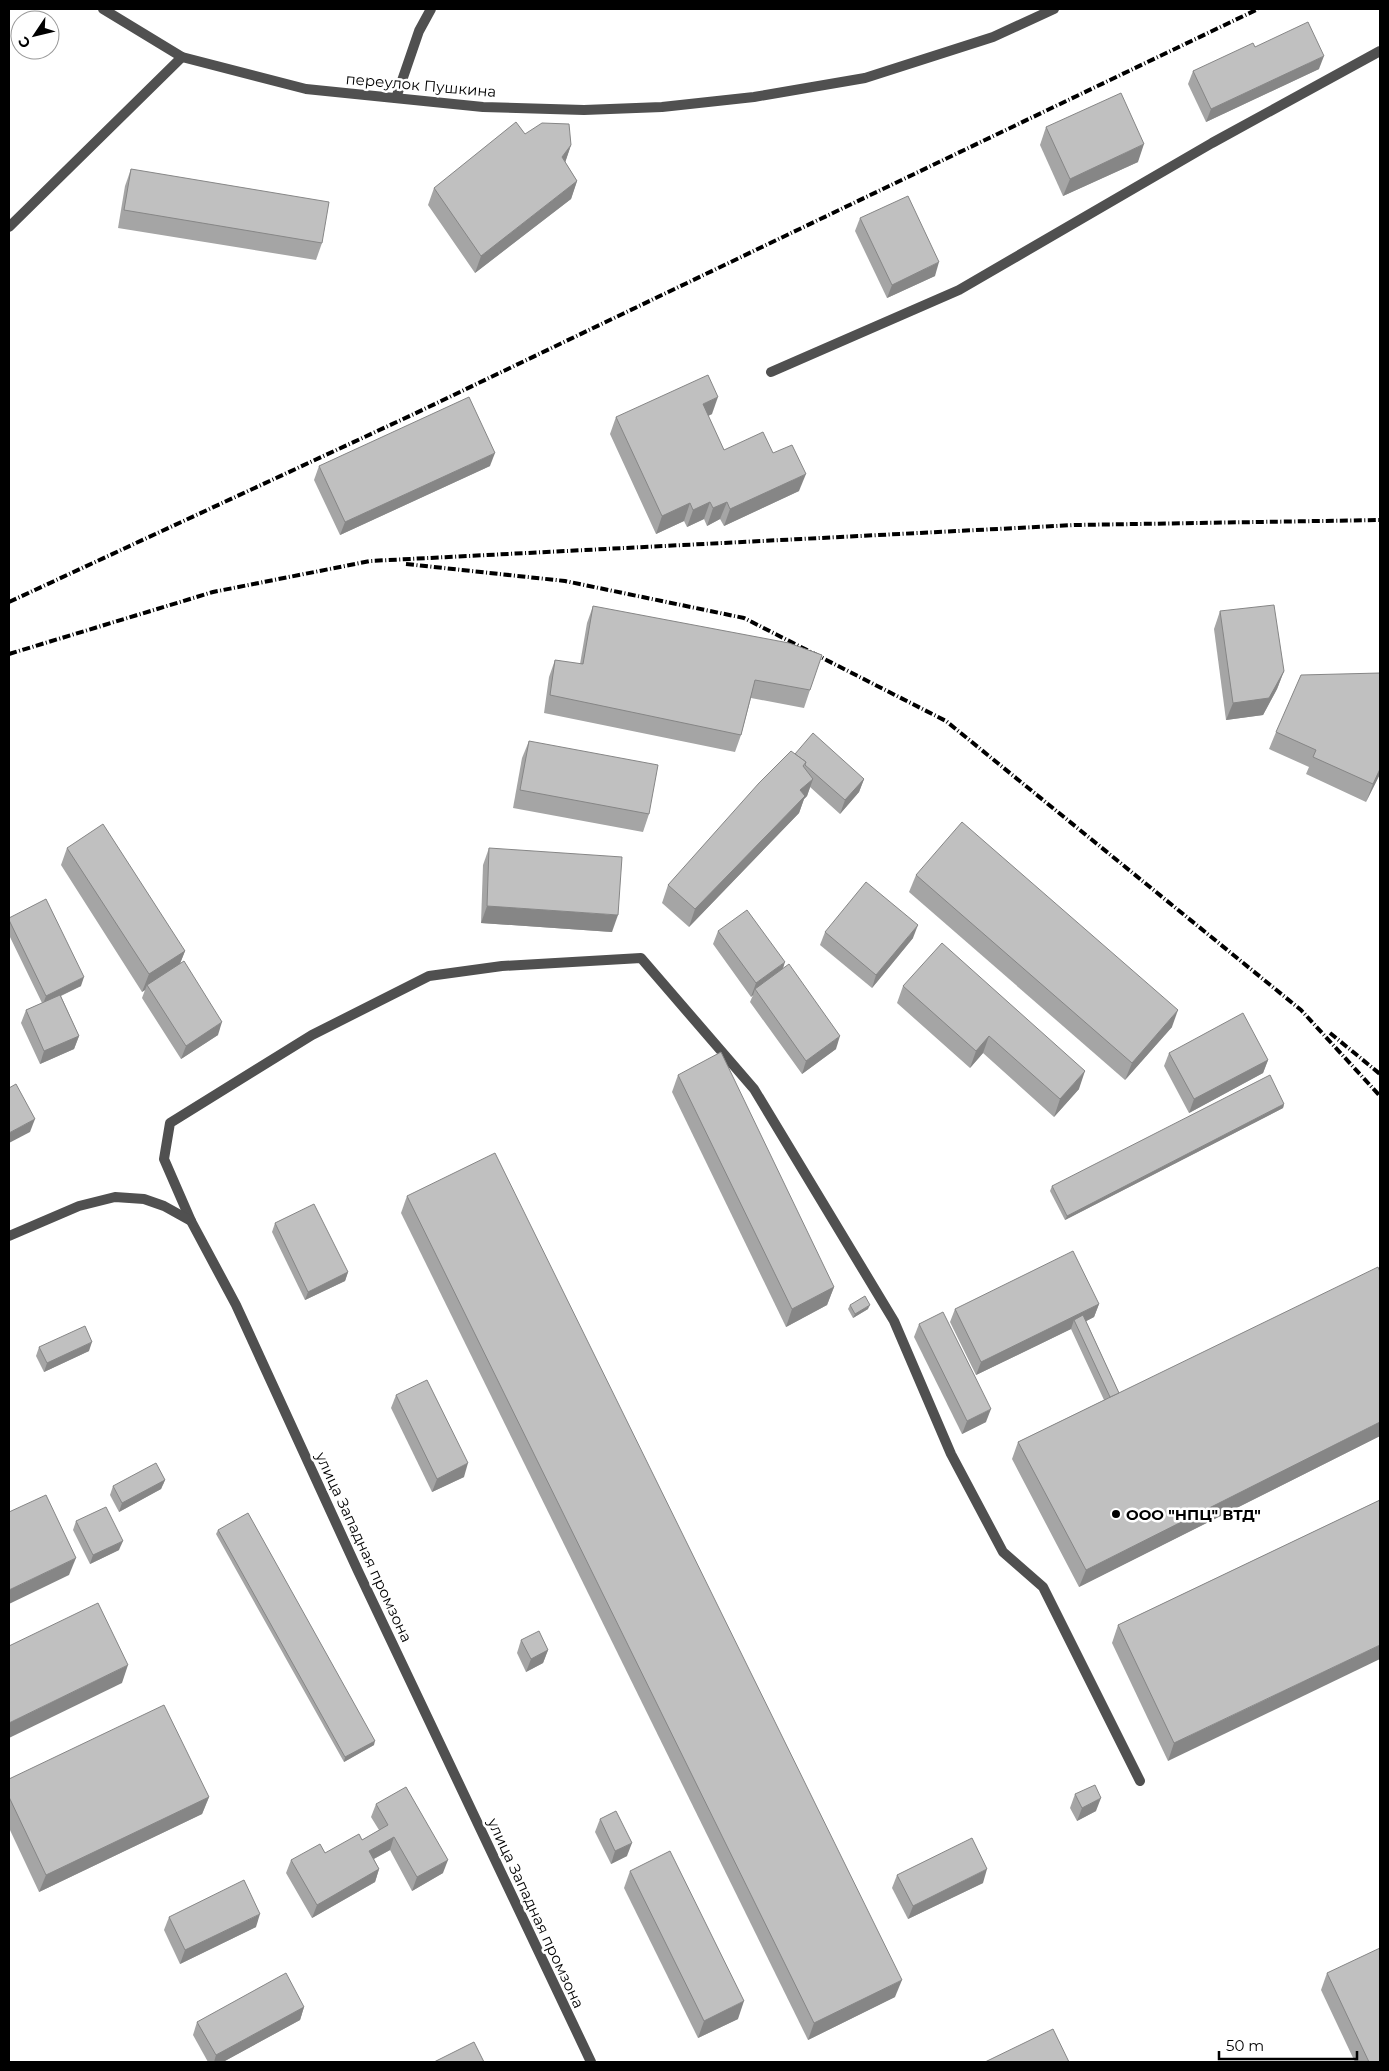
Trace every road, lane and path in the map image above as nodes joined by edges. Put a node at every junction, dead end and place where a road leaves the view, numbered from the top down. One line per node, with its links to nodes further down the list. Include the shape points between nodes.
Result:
1 (103, 9): 5 (street, переулок Пушкина)
2 (431, 9): 6 (street, via 419,31)
3 (1054, 9): 6 (street, переулок Пушкина, via 993,37 865,78 754,97 662,107 584,110 483,107)
4 (1380, 51): 8 (street, via 1212,143 959,290)
5 (182, 57): 6 (street, переулок Пушкина, via 306,89); 7 (street)
6 (396, 98)
7 (9, 227)
8 (771, 372)
9 (191, 1220): 10 (street, via 144,1199 116,1197 80,1206); 11 (street, улица Западная промзона, via 164,1160 170,1123 312,1036 430,976 502,966 641,958 754,1089 894,1321 950,1454 1003,1552 1043,1587); 12 (street, улица Западная промзона, via 236,1304 366,1588)
10 (9, 1236)
11 (1140, 1781)
12 (591, 2062)

